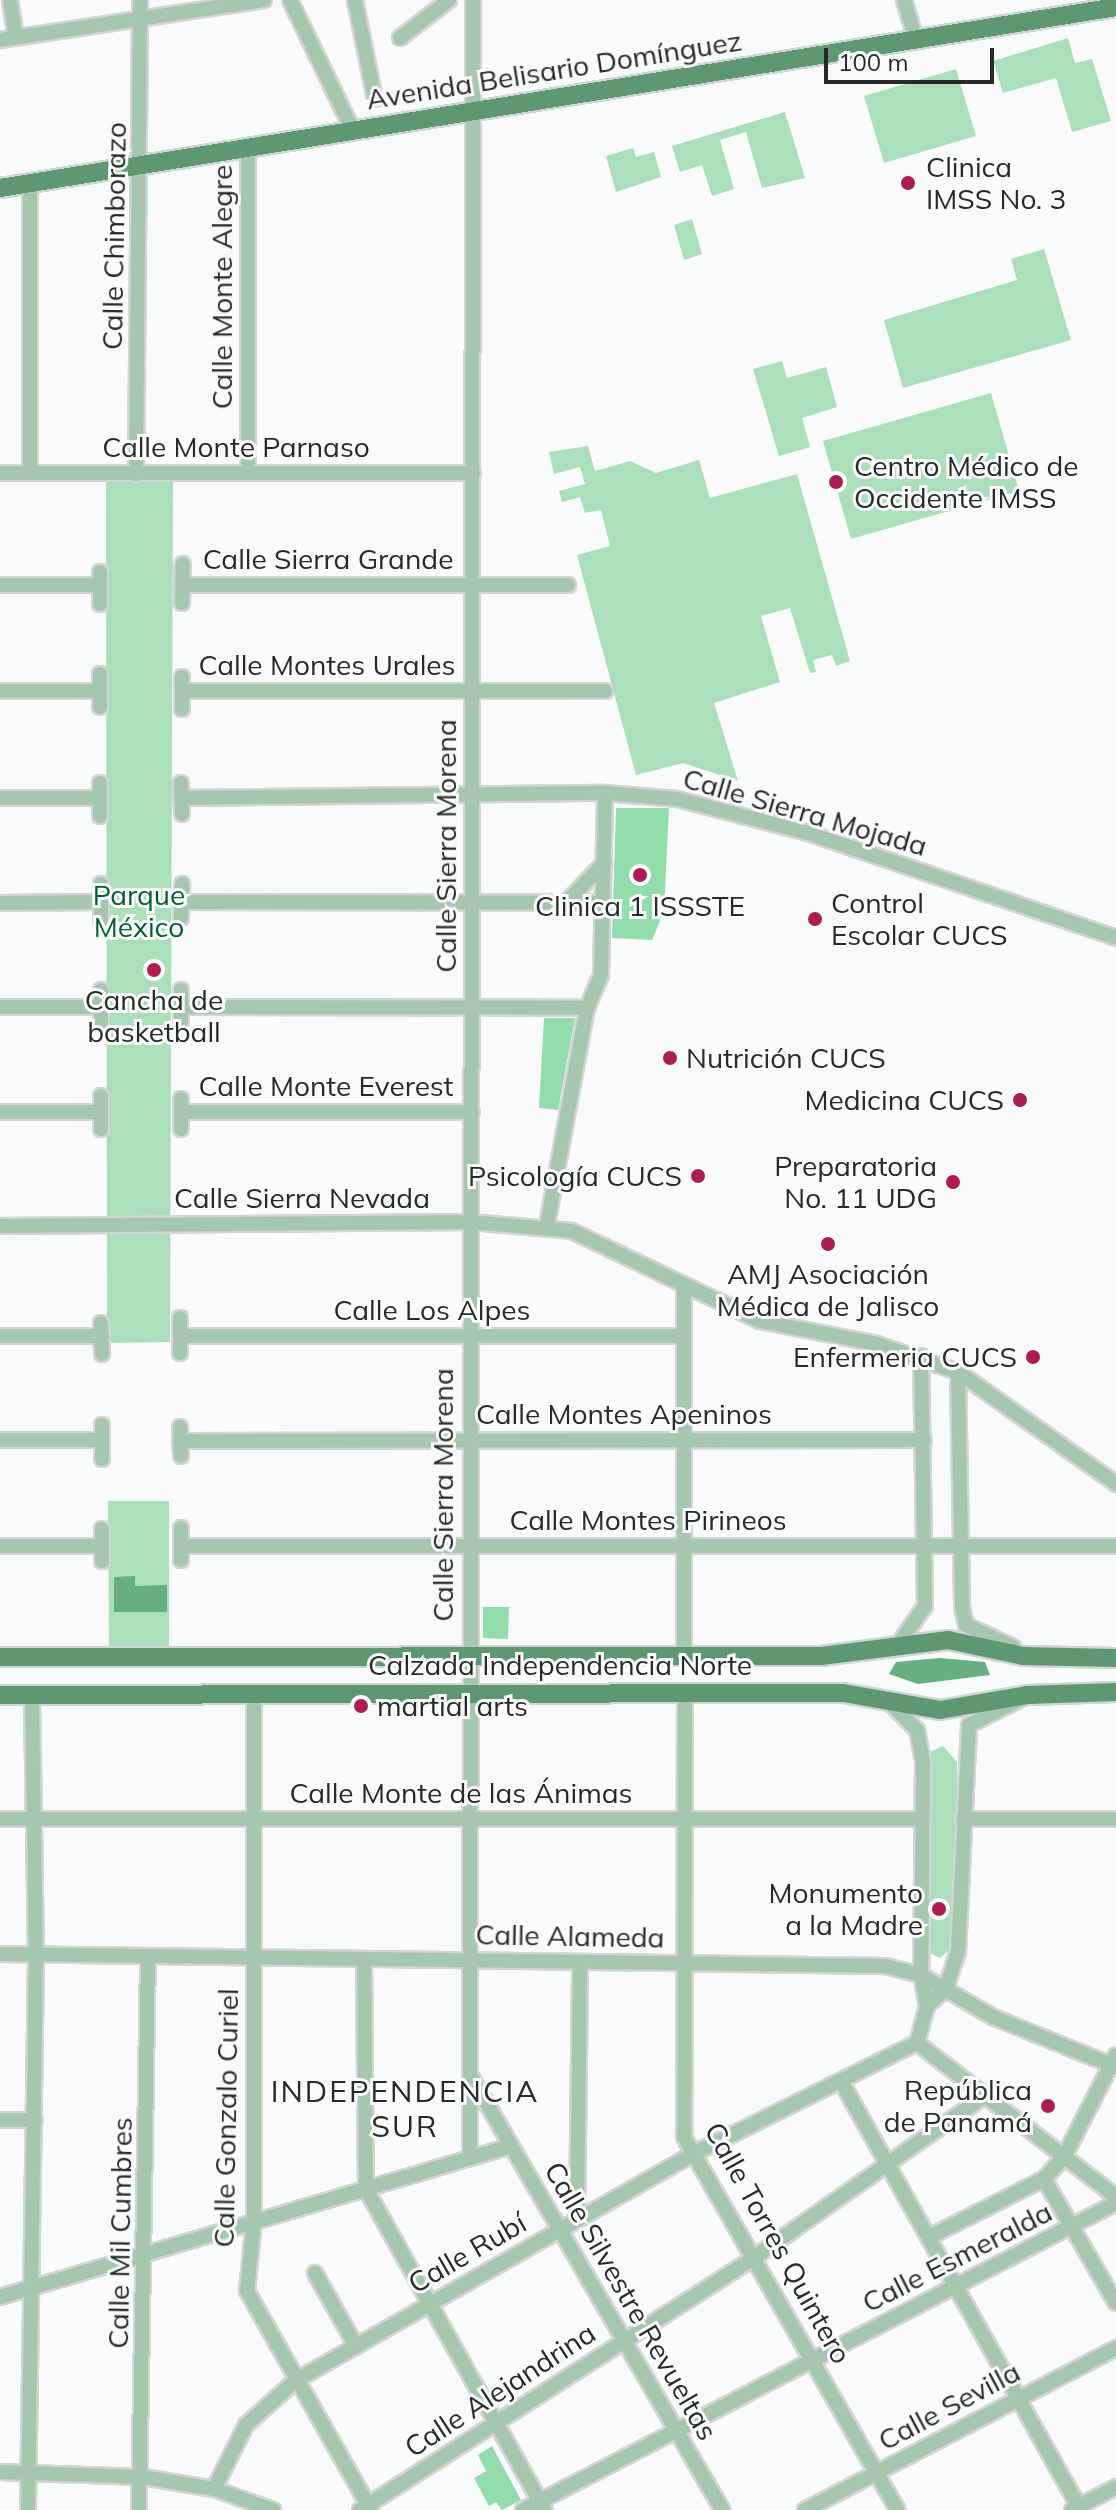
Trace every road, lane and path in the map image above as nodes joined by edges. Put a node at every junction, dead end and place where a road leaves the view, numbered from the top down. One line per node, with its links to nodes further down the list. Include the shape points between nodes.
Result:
1 (10, 0): 12 (street)
2 (140, 0): 11 (street, Calle Chimborazo)
3 (264, 0): 9 (street)
4 (290, 0): 18 (street)
5 (355, 0): 16 (street)
6 (449, 0): 13 (street)
7 (473, 0): 17 (street, Calle Sierra Morena)
8 (904, 0): 15 (street)
9 (212, 3): 11 (street)
10 (1116, 7): 15 (main road, Avenida Belisario Domínguez)
11 (140, 19): 12 (street); 20 (street, Calle Chimborazo)
12 (16, 38): 14 (street)
13 (400, 38)
14 (0, 40)
15 (916, 40): 17 (main road, Avenida Belisario Domínguez)
16 (375, 99)
17 (473, 111): 18 (main road, Avenida Belisario Domínguez); 26 (street, Calle Sierra Morena)
18 (353, 131): 19 (main road, Avenida Belisario Domínguez)
19 (248, 148): 20 (main road, Avenida Belisario Domínguez); 25 (street, Calle Monte Alegre)
20 (144, 166): 21 (main road, Avenida Belisario Domínguez); 27 (street, Calle Chimborazo)
21 (30, 183): 22 (main road, Avenida Belisario Domínguez); 24 (street)
22 (0, 188)
23 (0, 473): 24 (street, Calle Monte Parnaso)
24 (30, 473): 27 (street, Calle Monte Parnaso)
25 (248, 473): 26 (street, Calle Monte Parnaso); 27 (street, Calle Monte Parnaso)
26 (473, 473): 31 (street, Calle Sierra Morena)
27 (136, 474)
28 (183, 564): 30 (street)
29 (0, 585): 34 (street, via 100,579)
30 (182, 585): 31 (street, Calle Sierra Grande); 33 (street)
31 (473, 585): 32 (street, Calle Sierra Grande); 38 (street, Calle Sierra Morena)
32 (568, 585)
33 (182, 603)
34 (100, 604)
35 (100, 674): 37 (street)
36 (0, 691): 37 (street)
37 (100, 691): 40 (street)
38 (472, 691): 39 (street, Calle Montes Urales); 41 (street, Calle Montes Urales, via 182,684); 44 (street, Calle Sierra Morena)
39 (605, 691)
40 (100, 707)
41 (182, 709)
42 (605, 793): 44 (street, Calle Sierra Mojada); 47 (street); 58 (street, Calle Sierra Mojada, via 704,803)
43 (0, 798): 46 (street, via 100,790)
44 (472, 798): 45 (street, Calle Sierra Mojada, via 181,790); 50 (street, Calle Sierra Morena)
45 (182, 814)
46 (100, 816)
47 (604, 863): 53 (street); 55 (street)
48 (101, 884): 51 (street)
49 (182, 884): 52 (street)
50 (472, 901): 52 (street); 53 (street); 64 (street, Calle Sierra Morena)
51 (101, 902): 54 (street); 57 (street)
52 (181, 902): 56 (street)
53 (567, 902): 55 (street)
54 (0, 903)
55 (603, 903): 65 (street, via 601,975)
56 (181, 918)
57 (101, 920)
58 (1116, 938)
59 (101, 990): 62 (street)
60 (181, 990): 63 (street)
61 (0, 1007): 62 (street)
62 (101, 1007): 66 (street)
63 (181, 1007): 64 (street); 67 (street)
64 (472, 1008): 65 (street); 71 (street, Calle Sierra Morena)
65 (587, 1008): 75 (street)
66 (101, 1023)
67 (181, 1023)
68 (101, 1096): 70 (street)
69 (0, 1112): 70 (street)
70 (101, 1112): 72 (street)
71 (472, 1112): 73 (street, Calle Monte Everest, via 181,1106); 74 (street, Calle Sierra Morena)
72 (101, 1129)
73 (181, 1129)
74 (470, 1222): 75 (street, Calle Sierra Nevada); 76 (street, Calle Sierra Nevada); 81 (street, Calle Sierra Morena)
75 (547, 1225): 77 (street, Calle Sierra Nevada, via 597,1239)
76 (0, 1226)
77 (684, 1289): 82 (street); 85 (street, Calle Sierra Nevada, via 760,1321)
78 (180, 1318): 80 (street)
79 (0, 1336): 84 (street, via 102,1329)
80 (180, 1336): 81 (street, Calle Los Alpes); 83 (street)
81 (468, 1336): 82 (street, Calle Los Alpes); 90 (street, Calle Sierra Morena)
82 (684, 1336): 91 (street)
83 (180, 1353)
84 (102, 1354)
85 (921, 1356): 86 (street, Calle Sierra Nevada); 92 (street)
86 (958, 1372): 95 (street, Calle Sierra Nevada); 102 (street)
87 (102, 1425): 89 (street)
88 (0, 1440): 89 (street)
89 (102, 1440): 94 (street)
90 (469, 1440): 91 (street, Calle Montes Apeninos); 93 (street, Calle Montes Apeninos, via 180,1434); 99 (street, Calle Sierra Morena)
91 (684, 1440): 92 (street, Calle Montes Apeninos); 100 (street)
92 (924, 1440): 101 (street)
93 (181, 1456)
94 (102, 1459)
95 (1116, 1484)
96 (181, 1528): 99 (street, Calle Montes Pirineos, via 181,1553)
97 (102, 1529): 98 (street, via 102,1554)
98 (0, 1546)
99 (470, 1546): 100 (street, Calle Montes Pirineos); 109 (street, Calle Sierra Morena)
100 (684, 1546): 101 (street, Calle Montes Pirineos); 107 (street)
101 (925, 1546): 102 (street, Calle Montes Pirineos); 104 (street, via 925,1606)
102 (957, 1546): 103 (street, Calle Montes Pirineos); 105 (street, via 966,1625)
103 (1116, 1546)
104 (898, 1645): 105 (main road, Calzada Independencia Norte, via 965,1641); 107 (main road, Calzada Independencia Norte, via 821,1656)
105 (1023, 1656): 108 (main road, Calzada Independencia Norte)
106 (0, 1657): 109 (main road, Calzada Independencia Norte)
107 (684, 1657): 109 (main road, Calzada Independencia Norte)
108 (1116, 1658)
109 (470, 1659): 112 (street, Calle Sierra Morena)
110 (1116, 1692): 116 (main road, Calzada Independencia Norte)
111 (254, 1693): 112 (main road, Calzada Independencia Norte); 113 (main road, Calzada Independencia Norte); 120 (street, Calle Gonzalo Curiel)
112 (470, 1693): 114 (main road, Calzada Independencia Norte); 121 (street, Calle Silvestre Revueltas)
113 (32, 1694): 115 (main road, Calzada Independencia Norte); 119 (street)
114 (685, 1694): 117 (main road, Calzada Independencia Norte, via 843,1693); 122 (street, Calle Torres Quintero)
115 (0, 1695)
116 (1027, 1695): 117 (main road, Calzada Independencia Norte, via 940,1710); 124 (street, via 969,1725)
117 (888, 1702): 123 (street, via 903,1710 921,1741)
118 (0, 1819): 119 (street, Calle Monte de las Ánimas)
119 (35, 1819): 120 (street, Calle Monte de las Ánimas); 127 (street)
120 (255, 1819): 121 (street, Calle Monte de las Ánimas); 129 (street, Calle Gonzalo Curiel)
121 (471, 1819): 122 (street, Calle Monte de las Ánimas); 131 (street, Calle Silvestre Revueltas)
122 (684, 1819): 123 (street, Calle Monte de las Ánimas); 133 (street, Calle Torres Quintero)
123 (922, 1819): 134 (street)
124 (963, 1819): 125 (street); 135 (street, via 958,1952)
125 (1116, 1819)
126 (0, 1954): 127 (street, Calle Alameda)
127 (36, 1955): 128 (street, Calle Alameda); 143 (street)
128 (148, 1956): 129 (street, Calle Alameda); 157 (street, Calle Mil Cumbres)
129 (255, 1958): 130 (street, Calle Alameda); 153 (street, Calle Gonzalo Curiel)
130 (364, 1959): 131 (street, Calle Alameda); 150 (street)
131 (472, 1961): 132 (street, Calle Alameda); 139 (street, Calle Silvestre Revueltas)
132 (580, 1963): 133 (street, Calle Alameda); 152 (street)
133 (684, 1964): 134 (street, Calle Alameda, via 885,1966); 145 (street, Calle Torres Quintero, via 684,2137)
134 (921, 1975): 135 (street, Calle Alameda); 136 (street)
135 (946, 1988): 136 (street); 138 (street, Calle Alameda, via 993,2017)
136 (927, 2006): 137 (street)
137 (917, 2043): 140 (street, Calle Rubí); 141 (street)
138 (1115, 2063): 146 (street)
139 (472, 2078): 144 (street, Calle Silvestre Revueltas); 147 (street)
140 (842, 2083): 145 (street, Calle Rubí); 148 (street)
141 (985, 2096): 146 (street); 148 (street, Calle Alejandrina)
142 (0, 2120): 143 (street)
143 (35, 2120): 160 (street)
144 (511, 2146): 147 (street); 155 (street, Calle Silvestre Revueltas)
145 (693, 2154): 152 (street, Calle Rubí); 158 (street, Calle Torres Quintero)
146 (1064, 2157): 149 (street); 151 (street)
147 (470, 2158): 150 (street)
148 (887, 2162): 156 (street); 158 (street, Calle Alejandrina)
149 (1044, 2179): 154 (street); 156 (street)
150 (366, 2189): 153 (street); 164 (street)
151 (1116, 2200): 154 (street, Calle Esmeralda)
152 (577, 2220): 155 (street, Calle Rubí)
153 (254, 2221): 157 (street); 169 (street, Calle Gonzalo Curiel, via 247,2291)
154 (1072, 2227): 161 (street, Calle Esmeralda); 163 (street)
155 (560, 2230): 164 (street, Calle Rubí); 165 (street, Calle Silvestre Revueltas)
156 (929, 2237): 161 (street)
157 (147, 2252): 160 (street); 176 (street, Calle Mil Cumbres)
158 (752, 2259): 165 (street, Calle Alejandrina); 168 (street, Calle Torres Quintero)
159 (315, 2273): 166 (street)
160 (33, 2286): 162 (street); 173 (street)
161 (957, 2286): 168 (street, Calle Esmeralda); 170 (street)
162 (0, 2297)
163 (1116, 2303)
164 (430, 2304): 166 (street, Calle Rubí); 171 (street)
165 (624, 2341): 171 (street, Calle Alejandrina); 172 (street, Calle Silvestre Revueltas)
166 (356, 2346): 169 (street, Calle Rubí)
167 (1116, 2348): 170 (street, Calle Sevilla)
168 (812, 2361): 172 (street, Calle Esmeralda); 175 (street, Calle Torres Quintero)
169 (295, 2381): 178 (street, Calle Rubí, via 246,2425); 180 (street, Calle Gonzalo Curiel)
170 (1019, 2398): 175 (street, Calle Sevilla); 181 (street)
171 (497, 2424): 179 (street); 180 (street, Calle Alejandrina)
172 (676, 2431): 179 (street, Calle Esmeralda); 186 (street, Calle Silvestre Revueltas)
173 (32, 2469): 174 (street); 176 (street); 182 (street)
174 (0, 2472)
175 (877, 2473): 187 (street, Calle Sevilla); 188 (street, Calle Torres Quintero)
176 (143, 2477): 178 (street); 183 (street, Calle Mil Cumbres)
177 (1116, 2487): 181 (street)
178 (214, 2489): 184 (street)
179 (542, 2506): 185 (street, Calle Esmeralda)
180 (366, 2508)
181 (1077, 2509)
182 (28, 2510)
183 (139, 2510)
184 (273, 2510)
185 (523, 2510)
186 (722, 2510)
187 (805, 2510)
188 (898, 2510)

